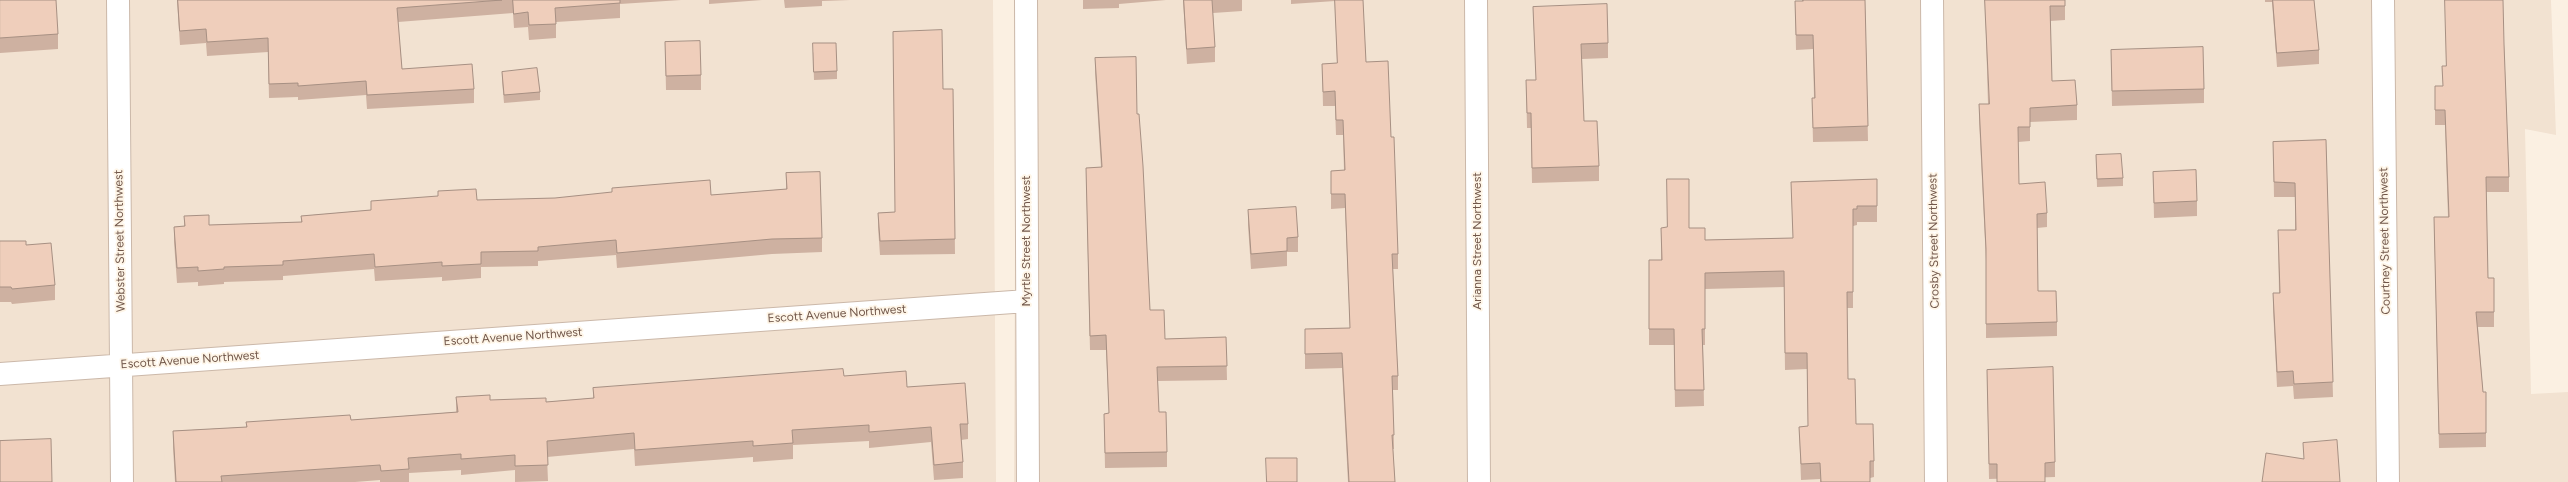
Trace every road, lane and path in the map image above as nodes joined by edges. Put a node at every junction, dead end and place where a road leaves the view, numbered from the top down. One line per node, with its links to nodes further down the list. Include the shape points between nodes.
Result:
1 (118, 0): 7 (street, Webster Street Northwest)
2 (1026, 0): 6 (street, Myrtle Street Northwest)
3 (1476, 0): 11 (street, Arianna Street Northwest)
4 (1932, 0): 12 (street, Crosby Street Northwest)
5 (2383, 0): 13 (street, Courtney Street Northwest)
6 (1027, 300): 7 (street, Escott Avenue Northwest); 10 (street, Myrtle Street Northwest)
7 (121, 365): 8 (street, Escott Avenue Northwest); 9 (street, Webster Street Northwest)
8 (0, 374)
9 (122, 482)
10 (1028, 482)
11 (1479, 482)
12 (1936, 482)
13 (2388, 482)

